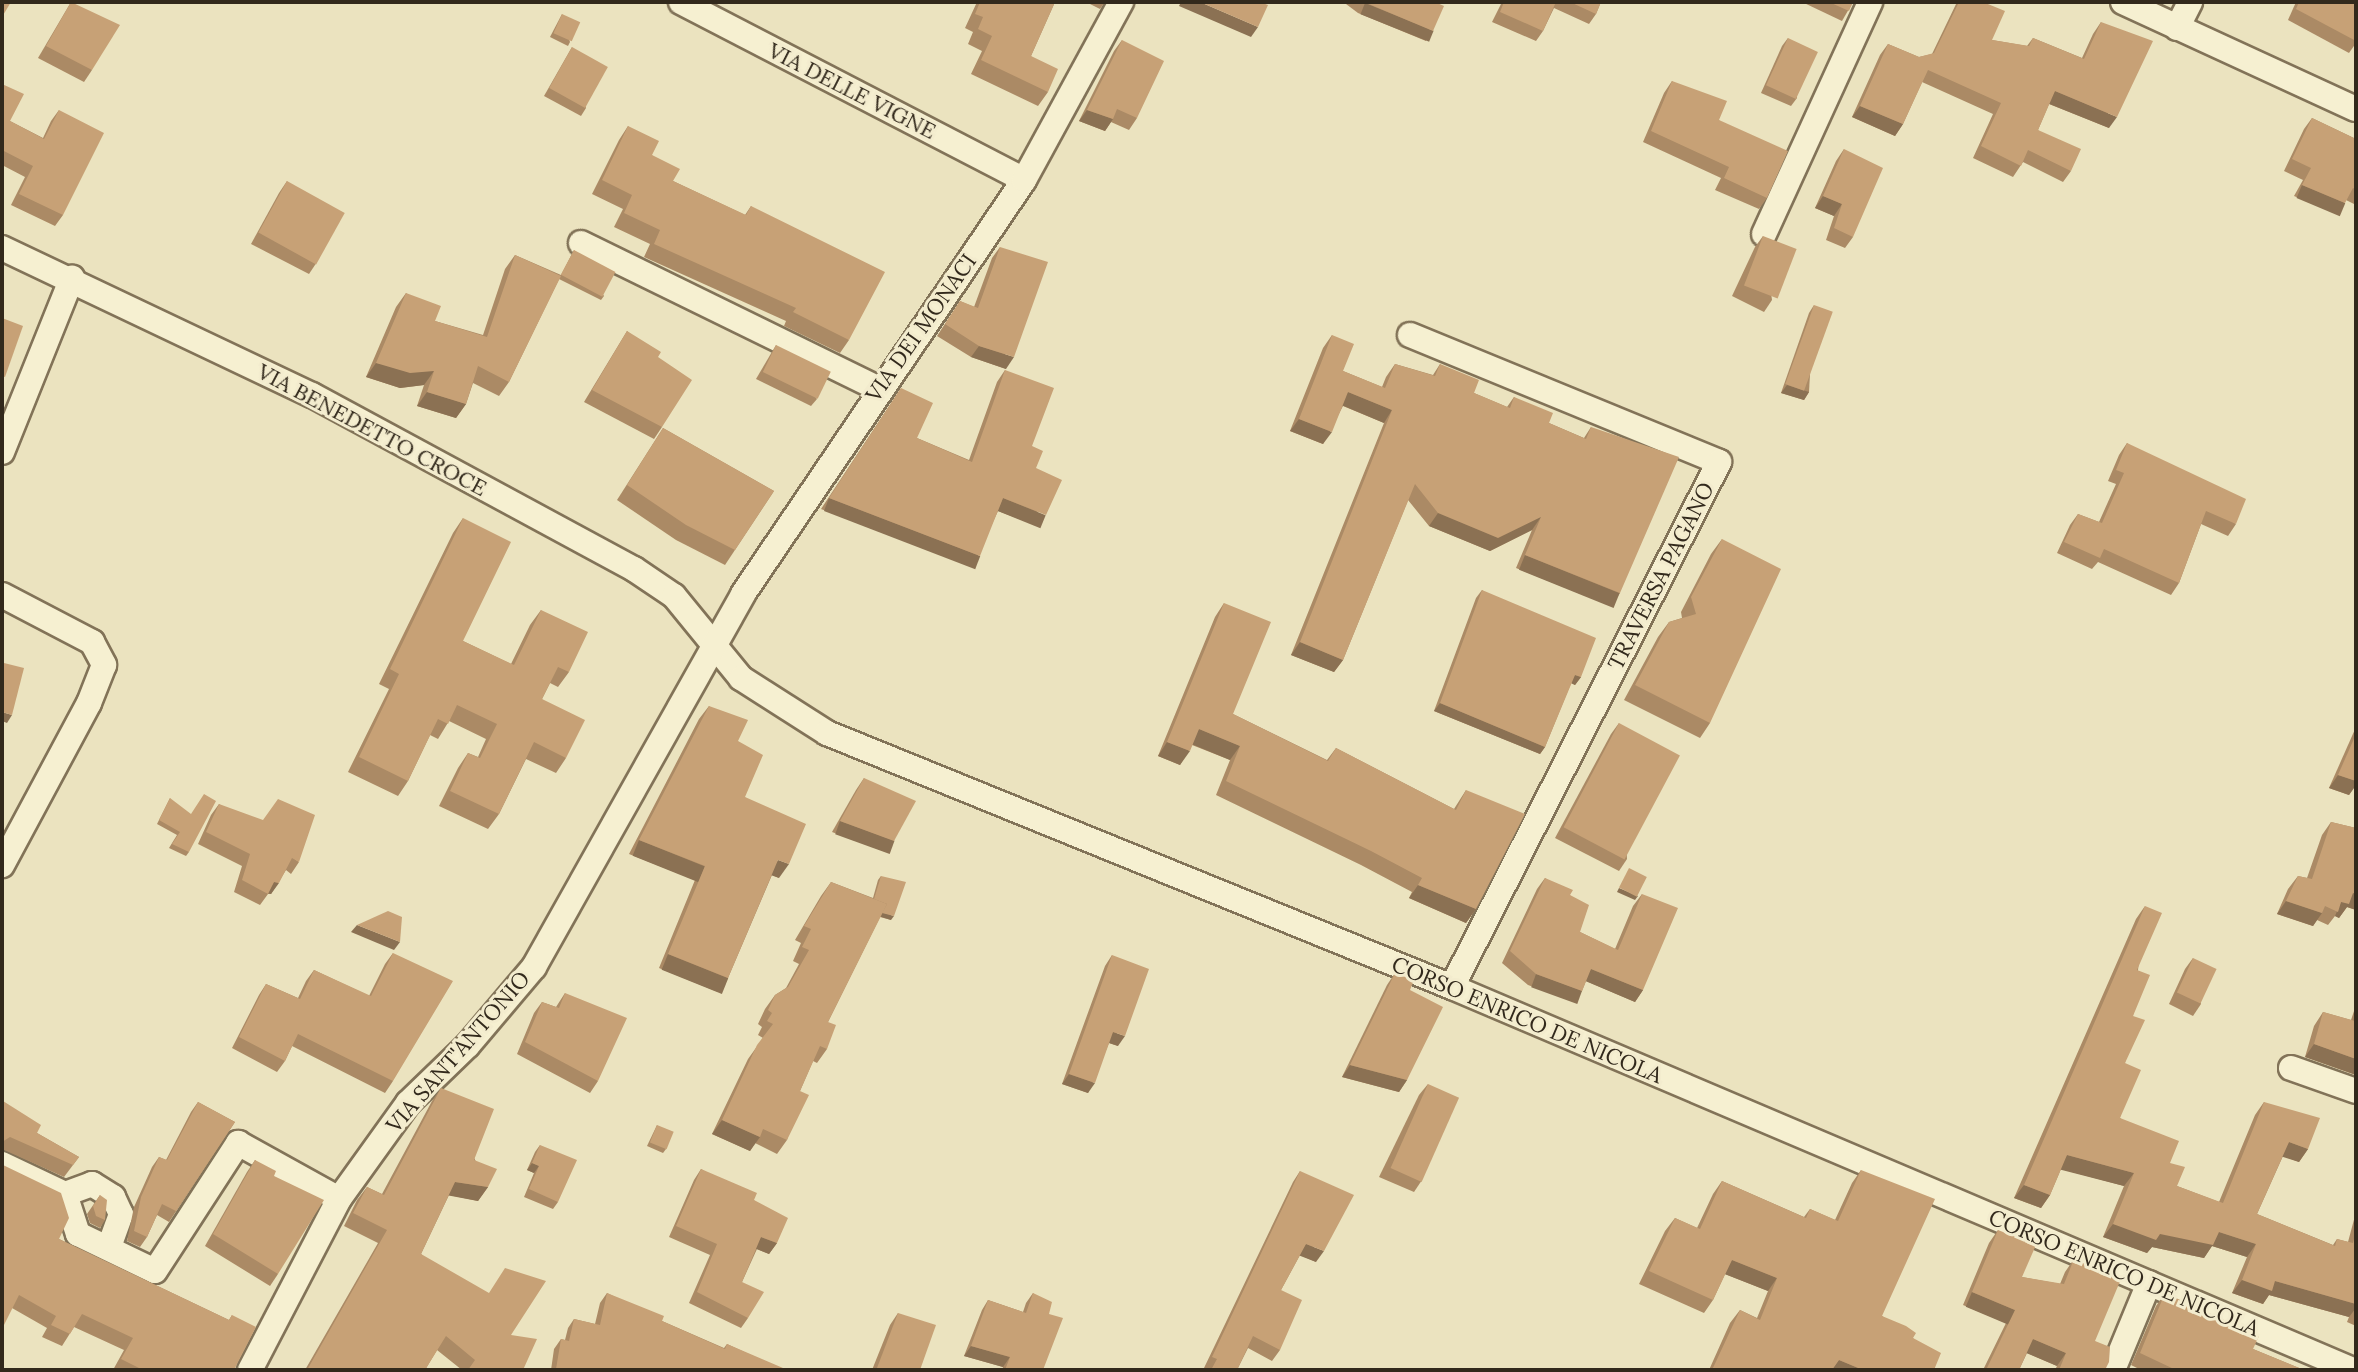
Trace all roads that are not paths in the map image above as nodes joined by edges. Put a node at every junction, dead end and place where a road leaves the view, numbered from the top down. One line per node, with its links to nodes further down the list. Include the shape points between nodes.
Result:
1 (681, 2): 8 (street, VIA DELLE VIGNE)
2 (1121, 2): 8 (street, VIA DEI MONACI)
3 (1870, 2): 9 (street)
4 (2123, 2): 6 (street)
5 (2190, 2): 6 (street)
6 (2177, 28): 7 (street)
7 (2356, 109)
8 (1024, 180): 14 (street, VIA DEI MONACI)
9 (1764, 234)
10 (581, 243): 14 (street)
11 (2, 248): 12 (street, VIA BENEDETTO CROCE)
12 (72, 278): 15 (street); 17 (street, VIA BENEDETTO CROCE, via 312,395 634,569 674,596)
13 (1410, 335): 19 (street, TRAVERSA PAGANO, via 1719,462)
14 (879, 389): 17 (street, VIA DEI MONACI, via 743,594)
15 (2, 452)
16 (2, 595): 18 (street, via 92,642 104,665)
17 (714, 650): 19 (street, CORSO ENRICO DE NICOLA, via 751,685 827,733); 24 (street, VIA SANT'ANTONIO, via 534,967 468,1045 408,1103)
18 (2, 865)
19 (1452, 987): 26 (street, CORSO ENRICO DE NICOLA)
20 (2291, 1068): 21 (street)
21 (2356, 1091)
22 (2, 1164): 23 (street)
23 (65, 1194): 25 (street, via 78,1234); 25 (street, via 92,1184 113,1197 121,1214)
24 (339, 1199): 25 (street, via 238,1143 155,1271); 27 (street, VIA SANT'ANTONIO)
25 (109, 1247)
26 (2149, 1283): 28 (street); 29 (street, CORSO ENRICO DE NICOLA)
27 (250, 1370)
28 (2113, 1370)
29 (2353, 1370)

